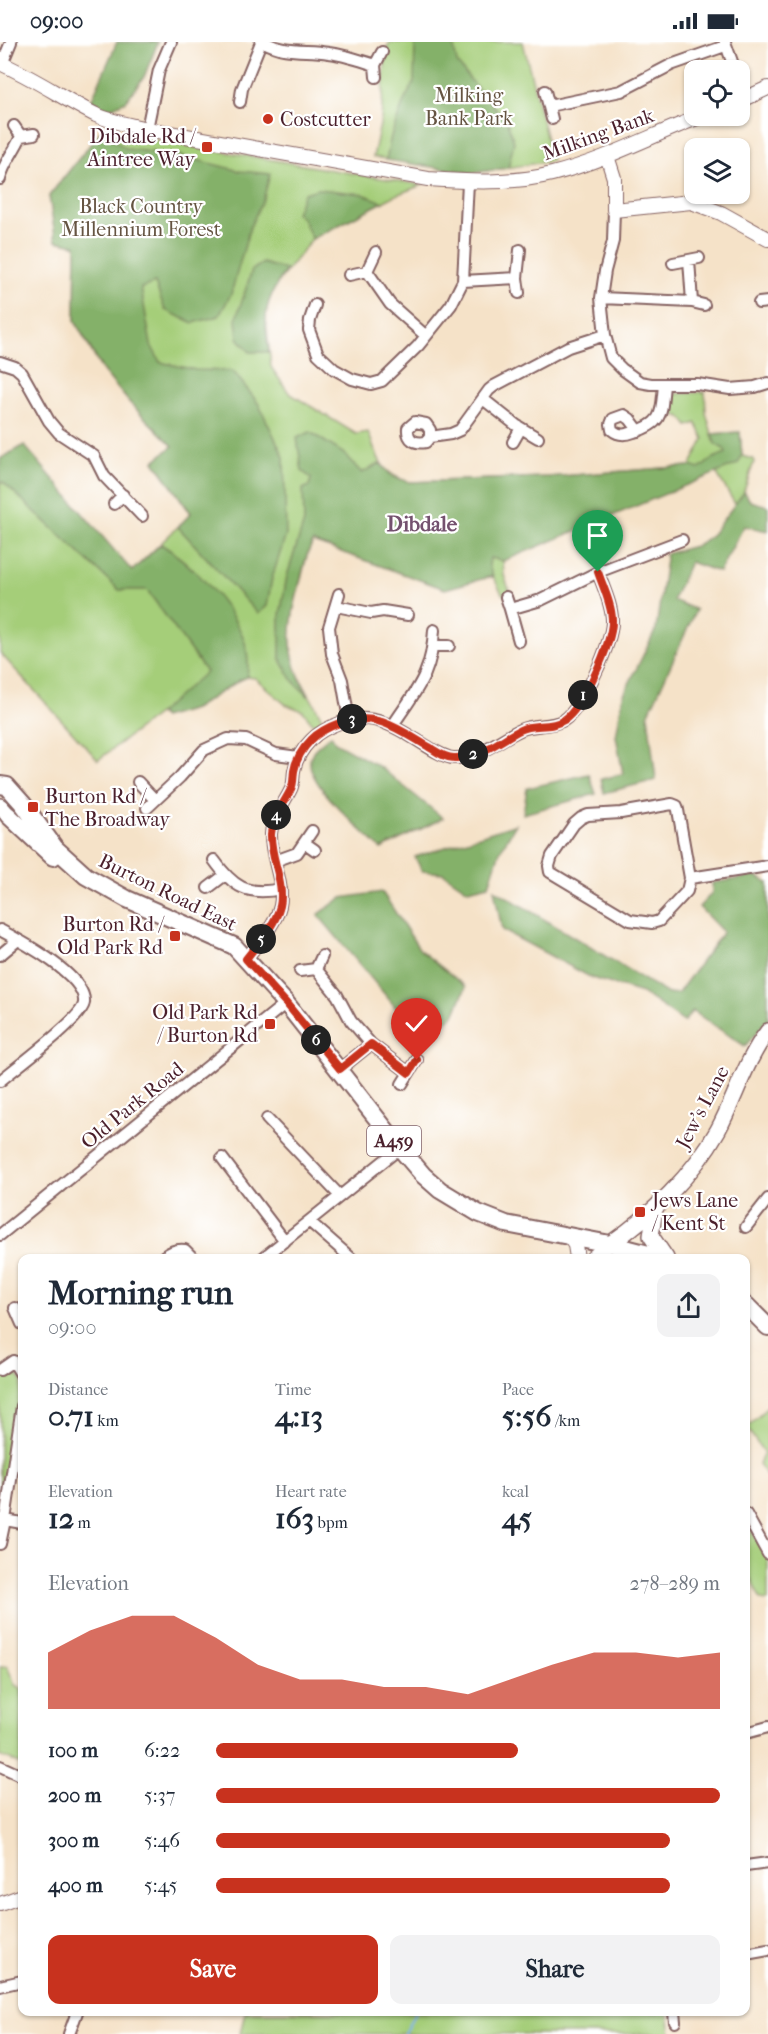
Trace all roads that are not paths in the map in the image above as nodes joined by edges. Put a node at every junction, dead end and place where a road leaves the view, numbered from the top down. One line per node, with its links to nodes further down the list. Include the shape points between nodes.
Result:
1 (12, 42): 7 (street)
2 (171, 42): 18 (street, via 159,70)
3 (262, 42): 8 (street, via 292,52 327,53); 13 (street, via 236,88)
4 (725, 44): 6 (street); 14 (street, via 671,65 621,92)
5 (382, 52): 8 (street)
6 (731, 60)
7 (1, 64): 18 (street, Milking Bank, via 98,116)
8 (375, 64): 9 (street)
9 (376, 77)
10 (768, 88): 12 (street)
11 (545, 91): 14 (street)
12 (750, 96)
13 (240, 102)
14 (549, 106): 15 (street)
15 (552, 119)
16 (684, 124): 21 (street, Milking Bank)
17 (14, 126): 20 (street)
18 (147, 129): 23 (street, Milking Bank, via 428,179)
19 (34, 134): 20 (street)
20 (21, 136): 22 (street)
21 (607, 156): 23 (street, Milking Bank, via 551,174); 24 (street, via 614,178)
22 (1, 172)
23 (468, 182): 32 (street)
24 (614, 210): 25 (street, via 691,202 721,213); 34 (street, via 613,241)
25 (768, 239)
26 (520, 250): 31 (street)
27 (376, 252): 29 (street)
28 (673, 263): 35 (street, via 694,259)
29 (367, 271): 30 (street); 39 (street, via 390,304)
30 (349, 275)
31 (517, 278): 32 (street); 33 (street)
32 (463, 281): 39 (street, via 452,305)
33 (519, 294)
34 (601, 298): 35 (street); 38 (street)
35 (692, 302): 37 (street)
36 (315, 305): 39 (street, via 309,330 318,354 334,369 360,382 382,381)
37 (704, 305)
38 (605, 335): 42 (street, via 611,358 622,369 640,382); 43 (street, via 568,347 494,386)
39 (426, 336)
40 (0, 362): 49 (street, via 22,373 49,421 59,433 94,456 104,476)
41 (768, 383): 42 (street, via 730,389)
42 (664, 385): 45 (street, via 657,420)
43 (483, 399): 44 (street); 46 (street, via 460,429)
44 (521, 428): 47 (street); 48 (street)
45 (639, 431)
46 (430, 437)
47 (538, 438)
48 (513, 442)
49 (123, 495): 50 (street); 51 (street)
50 (114, 504)
51 (142, 516)
52 (682, 540): 53 (street)
53 (598, 572): 57 (street, via 541,600); 64 (street, via 612,620 609,638 575,710 564,720 549,726 527,727 482,751 454,758)
54 (339, 594): 56 (street)
55 (506, 597): 57 (street)
56 (336, 606): 58 (street, via 371,613 392,606); 63 (street, via 329,627 332,654 342,680)
57 (510, 609): 60 (street)
58 (408, 615)
59 (434, 630): 61 (street)
60 (519, 641)
61 (433, 646): 62 (street); 64 (street, via 425,677)
62 (449, 646)
63 (349, 720): 64 (street, via 366,718); 65 (street, via 313,738)
64 (393, 725)
65 (298, 757): 66 (street, via 276,754 246,740 228,739 204,750 151,804); 73 (street, via 292,788 273,823)
66 (138, 782)
67 (5, 787): 68 (main road, A459); 83 (main road, Burton Road East / A459, via 24,804 55,848 86,876 127,899 234,946)
68 (3, 813): 83 (main road, Burton Road East / A459, via 93,889 144,916)
69 (312, 831): 70 (street)
70 (305, 843): 71 (street); 73 (street, via 297,853)
71 (315, 850)
72 (214, 860): 75 (street)
73 (275, 861): 78 (street)
74 (768, 866): 76 (street)
75 (225, 875): 77 (street); 78 (street, via 248,891)
76 (690, 878): 76 (street, via 687,891 666,915 659,921 644,923 630,920 554,875 549,866 552,856 581,818 672,804 678,810)
77 (208, 888)
78 (281, 889): 83 (street, via 280,907 273,923)
79 (0, 930): 80 (street)
80 (18, 940): 81 (street); 92 (street, via 53,961 81,989 84,1003 65,1027)
81 (0, 955)
82 (322, 956): 84 (street)
83 (246, 959): 86 (main road, A459)
84 (316, 969): 85 (street); 88 (street)
85 (300, 971)
86 (286, 1003): 90 (main road, A459); 102 (street, Old Park Road)
87 (768, 1031): 99 (main road, Jew's Lane, via 756,1047 719,1129 700,1159)
88 (371, 1044): 90 (street); 91 (street)
89 (417, 1060): 91 (street)
90 (340, 1069): 95 (main road, A459)
91 (409, 1073): 93 (street)
92 (0, 1081)
93 (402, 1084)
94 (267, 1119): 97 (street)
95 (400, 1148): 97 (street); 103 (main road, A459, via 440,1191 478,1213 506,1224)
96 (222, 1158): 104 (street)
97 (340, 1196): 100 (street)
98 (768, 1199): 101 (street)
99 (655, 1208): 105 (main road, Jew's Lane); 113 (main road, via 651,1236)
100 (310, 1222): 104 (street); 109 (street)
101 (746, 1227)
102 (0, 1234)
103 (569, 1236): 105 (main road, A459); 110 (street)
104 (285, 1241): 108 (street)
105 (610, 1244): 111 (street); 112 (main road, A459)
106 (167, 1254): 107 (street, via 185,1250)
107 (189, 1254)
108 (275, 1254)
109 (346, 1254)
110 (576, 1254)
111 (597, 1254)
112 (649, 1254)
113 (662, 1254)
114 (15, 1308): 116 (street)
115 (750, 1309): 117 (main road)
116 (18, 1315)
117 (766, 1323)
118 (18, 1357): 119 (street)
119 (13, 1361): 120 (street); 121 (street)
120 (18, 1369)
121 (0, 1370)
122 (18, 1430): 123 (street)
123 (3, 1519): 125 (street); 126 (street)
124 (750, 1521): 127 (street)
125 (18, 1522)
126 (0, 1544)
127 (768, 1554)
128 (768, 1727): 129 (street)
129 (750, 1732)
130 (0, 1766): 131 (street)
131 (18, 1774)
132 (768, 1863): 133 (street)
133 (750, 1865)
134 (18, 1897): 135 (street)
135 (0, 1904)
136 (768, 1950): 137 (street)
137 (750, 1953)
138 (18, 1982): 139 (street)
139 (0, 1986)
140 (75, 2016): 141 (street)
141 (69, 2034)

